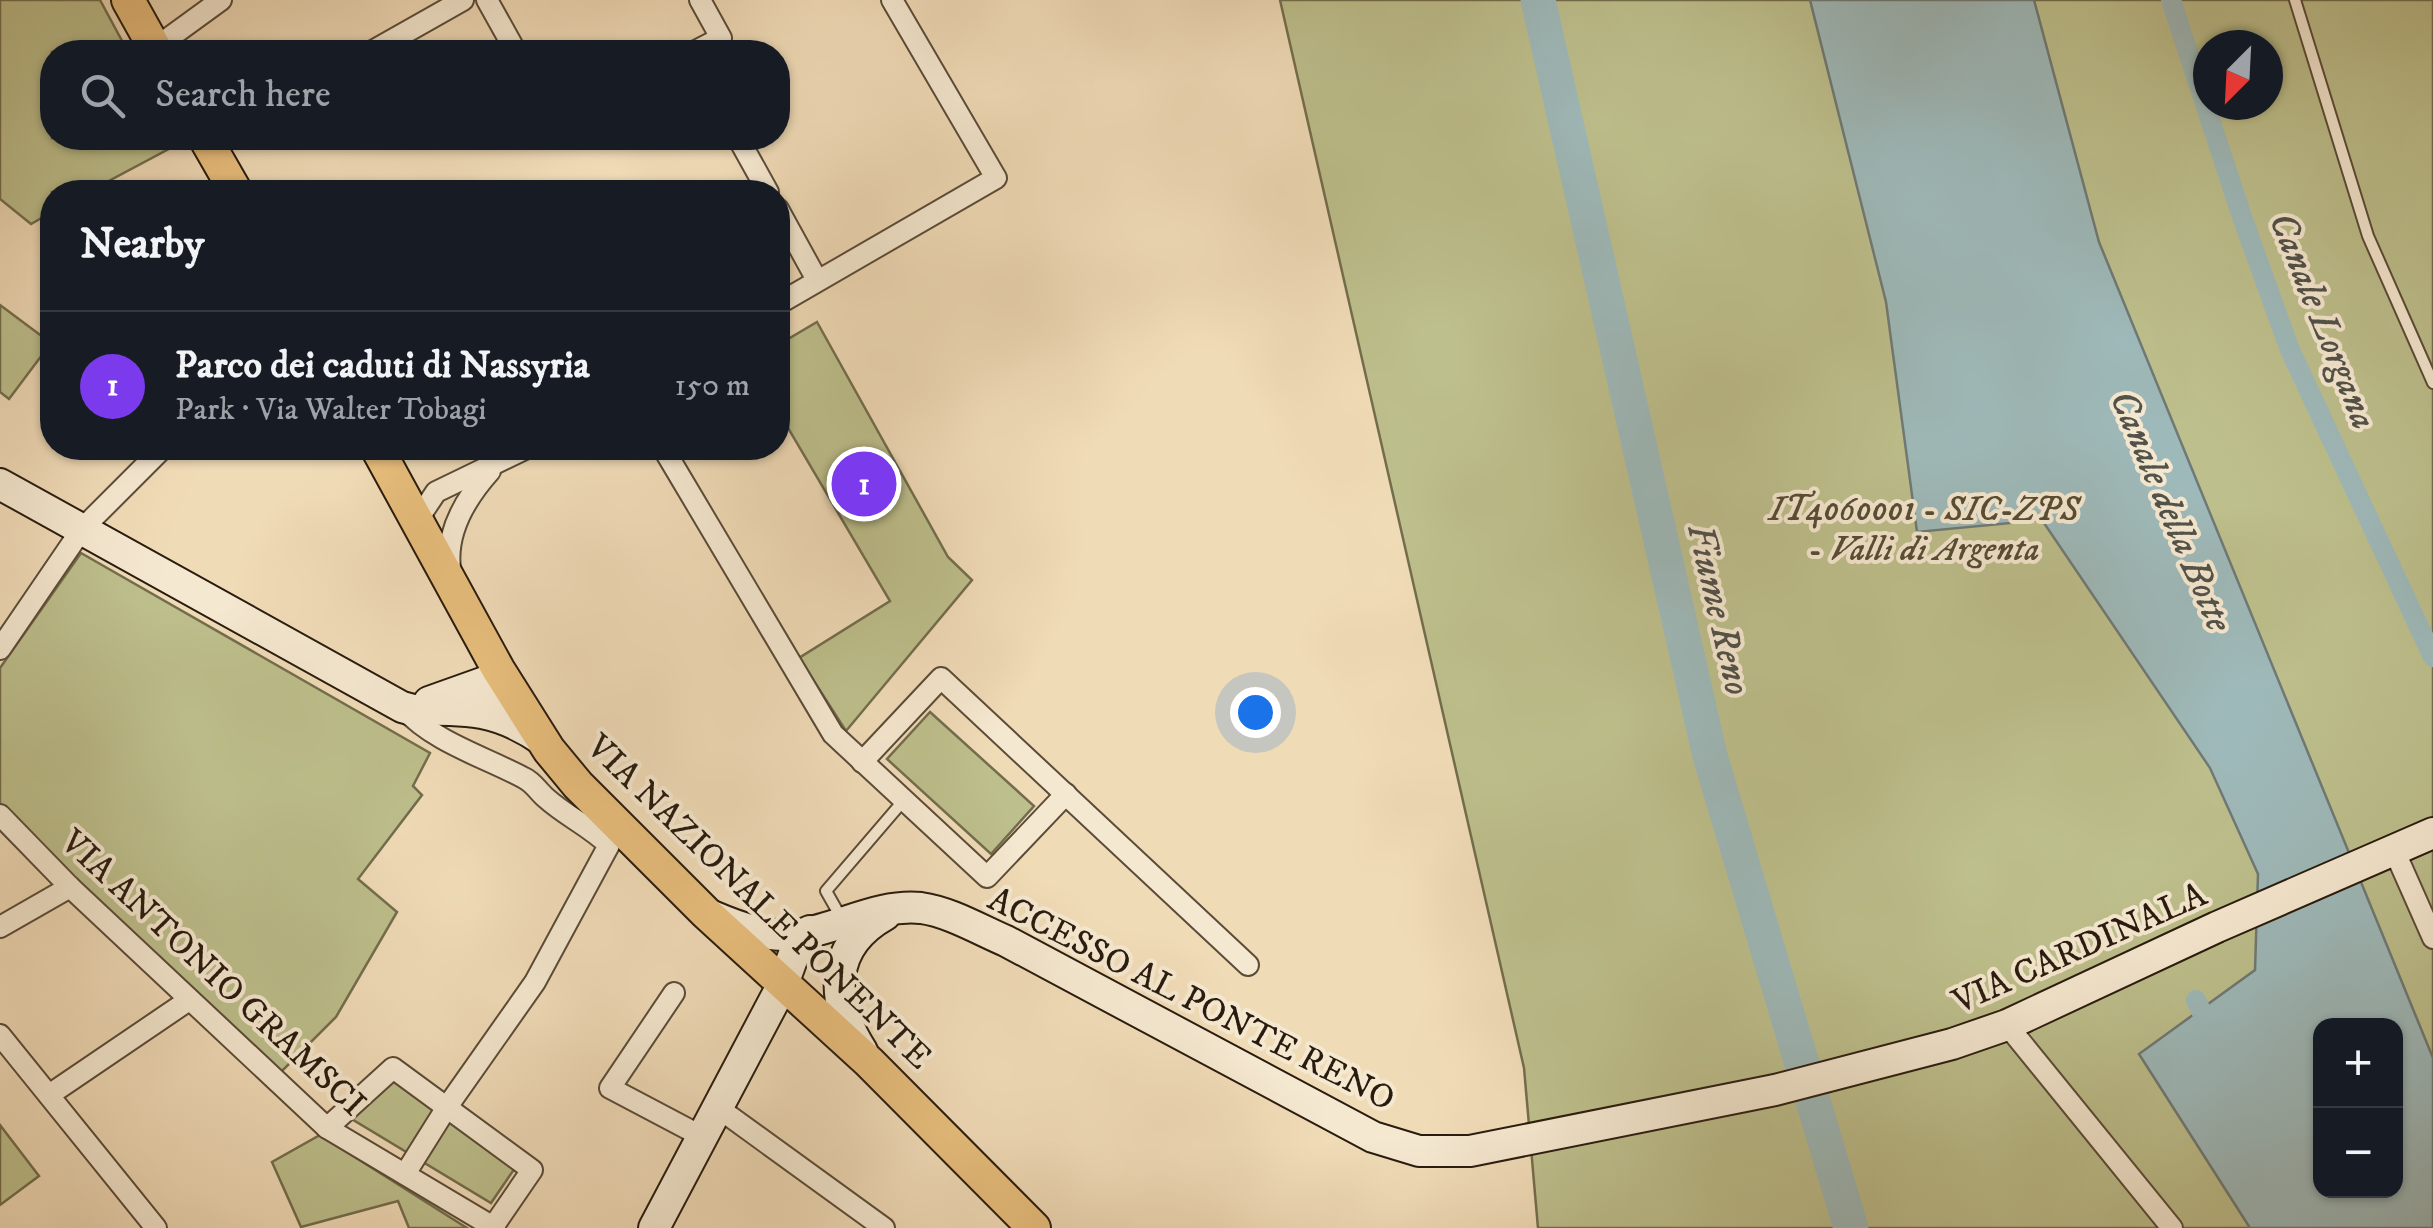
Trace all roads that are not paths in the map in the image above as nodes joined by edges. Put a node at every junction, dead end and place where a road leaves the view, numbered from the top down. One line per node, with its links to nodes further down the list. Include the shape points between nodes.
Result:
1 (128, 0): 8 (main road)
2 (221, 0): 9 (street)
3 (462, 0): 10 (street)
4 (487, 0): 11 (street)
5 (700, 0): 12 (street)
6 (892, 0): 18 (street, via 996,178)
7 (2295, 0): 20 (lane, via 2368,236)
8 (150, 40)
9 (169, 40)
10 (392, 40)
11 (509, 40)
12 (718, 40)
13 (217, 150): 15 (main road)
14 (745, 150): 16 (street)
15 (231, 180)
16 (761, 180)
17 (790, 230): 18 (street)
18 (818, 280): 19 (street)
19 (790, 297)
20 (2433, 384)
21 (151, 460): 31 (street)
22 (385, 460): 28 (street, via 416,483)
23 (385, 460): 30 (main road, VIA NAZIONALE PONENTE)
24 (505, 460): 26 (street)
25 (671, 460): 39 (street, via 832,734)
26 (494, 466): 28 (street); 29 (street)
27 (0, 484): 31 (main road)
28 (445, 486): 30 (street)
29 (465, 503): 30 (street, via 447,516); 32 (street, via 450,545)
30 (418, 518): 32 (main road, VIA NAZIONALE PONENTE)
31 (82, 530): 34 (street); 37 (main road)
32 (452, 582): 33 (main road, VIA NAZIONALE PONENTE)
33 (476, 623): 35 (main road, VIA NAZIONALE PONENTE); 36 (main road, via 470,675)
34 (0, 649)
35 (507, 684): 36 (main road, via 493,701); 38 (main road, VIA NAZIONALE PONENTE)
36 (459, 701): 37 (main road, via 414,710); 38 (main road)
37 (402, 706): 60 (street, via 437,736 529,780 608,845 534,982)
38 (544, 742): 46 (main road, VIA NAZIONALE PONENTE)
39 (862, 762): 40 (street, via 942,678); 41 (street)
40 (1066, 794): 41 (street, via 987,877); 52 (street)
41 (904, 800): 47 (lane, via 826,891)
42 (0, 815): 44 (street, VIA ANTONIO GRAMSCI)
43 (2405, 845): 50 (street); 56 (main road, VIA CARDINALA)
44 (70, 887): 48 (street); 55 (street, VIA ANTONIO GRAMSCI)
45 (899, 908): 47 (main road, ACCESSO AL PONTE RENO); 51 (main road, via 867,926); 62 (main road, ACCESSO AL PONTE RENO, via 950,916 1006,942 1396,1146 1470,1151)
46 (706, 913): 49 (main road, ACCESSO AL PONTE RENO, via 754,932); 53 (main road, VIA NAZIONALE PONENTE)
47 (843, 921): 49 (main road, ACCESSO AL PONTE RENO)
48 (0, 927)
49 (810, 931): 53 (main road)
50 (2433, 938)
51 (846, 955): 53 (main road, via 820,976); 58 (main road, via 839,983 842,1013)
52 (1248, 964)
53 (783, 984): 58 (main road, VIA NAZIONALE PONENTE); 61 (main road)
54 (674, 993): 64 (street, via 610,1088)
55 (189, 1000): 59 (street); 63 (street, VIA ANTONIO GRAMSCI)
56 (2007, 1025): 62 (main road, VIA CARDINALA, via 1810,1082); 71 (street)
57 (0, 1035): 59 (street)
58 (868, 1062): 70 (main road, VIA NAZIONALE PONENTE)
59 (50, 1095): 67 (street)
60 (447, 1107): 63 (street, via 394,1068); 65 (street); 66 (street, via 532,1170)
61 (717, 1108): 64 (main road); 69 (street)
62 (1627, 1118)
63 (327, 1128): 65 (street, VIA ANTONIO GRAMSCI)
64 (701, 1136): 68 (main road)
65 (405, 1174): 66 (street, VIA ANTONIO GRAMSCI)
66 (494, 1227)
67 (156, 1228)
68 (654, 1228)
69 (884, 1228)
70 (1034, 1228)
71 (2172, 1228)

